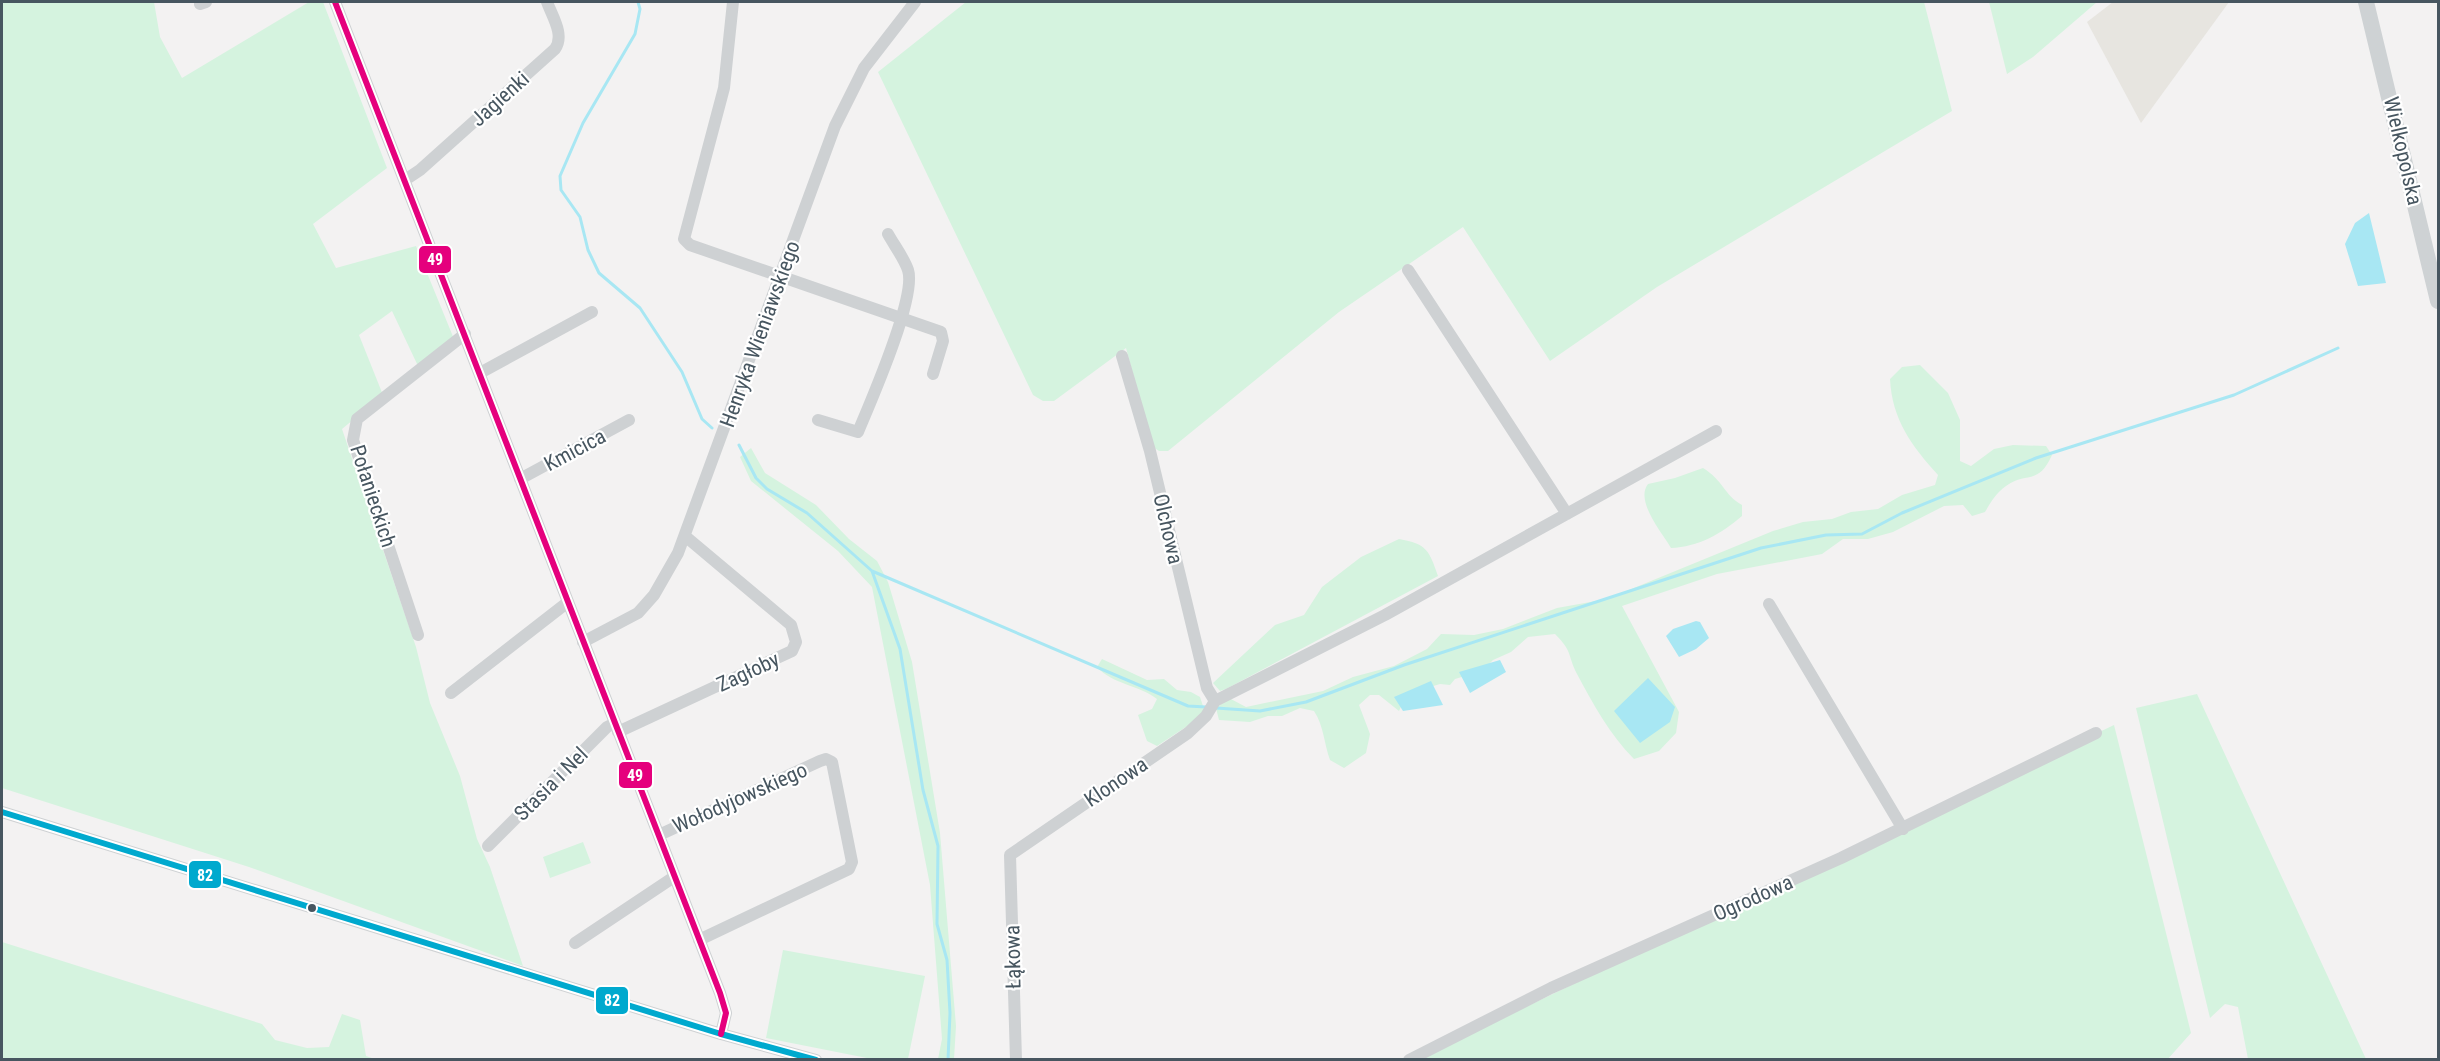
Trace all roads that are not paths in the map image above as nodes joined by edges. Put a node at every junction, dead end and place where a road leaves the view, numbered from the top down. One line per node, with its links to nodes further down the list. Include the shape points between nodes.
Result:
1 (335, 2): 6 (street)
2 (547, 2): 6 (street, Jagienki, via 559,34 555,49)
3 (733, 2): 9 (street, via 724,88 684,238 690,245)
4 (915, 2): 9 (street, Henryka Wieniawskiego, via 870,60 847,99)
5 (2366, 2): 10 (main road, Wielkopolska)
6 (405, 180): 13 (street)
7 (888, 234): 12 (street, via 909,272)
8 (1408, 270): 21 (street)
9 (781, 278): 12 (street); 22 (street, Henryka Wieniawskiego)
10 (2439, 301)
11 (592, 312): 15 (street)
12 (902, 319): 16 (street, via 941,332 943,341); 18 (street, via 858,432)
13 (465, 334): 15 (street); 25 (street, Połanieckich, via 357,419 353,440)
14 (1122, 356): 28 (street, Olchowa, via 1150,451 1207,688)
15 (480, 373): 20 (street)
16 (933, 374)
17 (629, 420): 20 (street, Kmicica)
18 (818, 420)
19 (1716, 431): 21 (street)
20 (520, 479): 23 (street)
21 (1567, 514): 28 (street, via 1295,663)
22 (685, 536): 26 (street, Henryka Wieniawskiego, via 666,576 638,613); 29 (street, Zagłoby, via 791,624 796,642 792,651)
23 (568, 602): 26 (street); 27 (street)
24 (1768, 604): 32 (street)
25 (418, 634)
26 (583, 642): 29 (street)
27 (451, 693)
28 (1215, 701): 35 (street, Klonowa, via 1188,733)
29 (616, 728): 33 (street); 34 (street, Stasia i Nel, via 607,727)
30 (2096, 733): 32 (street, Ogrodowa)
31 (2, 812): 39 (street)
32 (1903, 828): 42 (street, Ogrodowa, via 1551,988)
33 (658, 835): 36 (street); 37 (street, Wołodyjowskiego, via 820,761 832,762 852,862 849,869)
34 (488, 846)
35 (1010, 855): 41 (street, Łąkowa)
36 (674, 877): 37 (street); 38 (street)
37 (699, 940): 39 (street, via 724,1004)
38 (575, 943)
39 (721, 1034): 40 (street)
40 (816, 1059)
41 (1016, 1059)
42 (1408, 1059)

